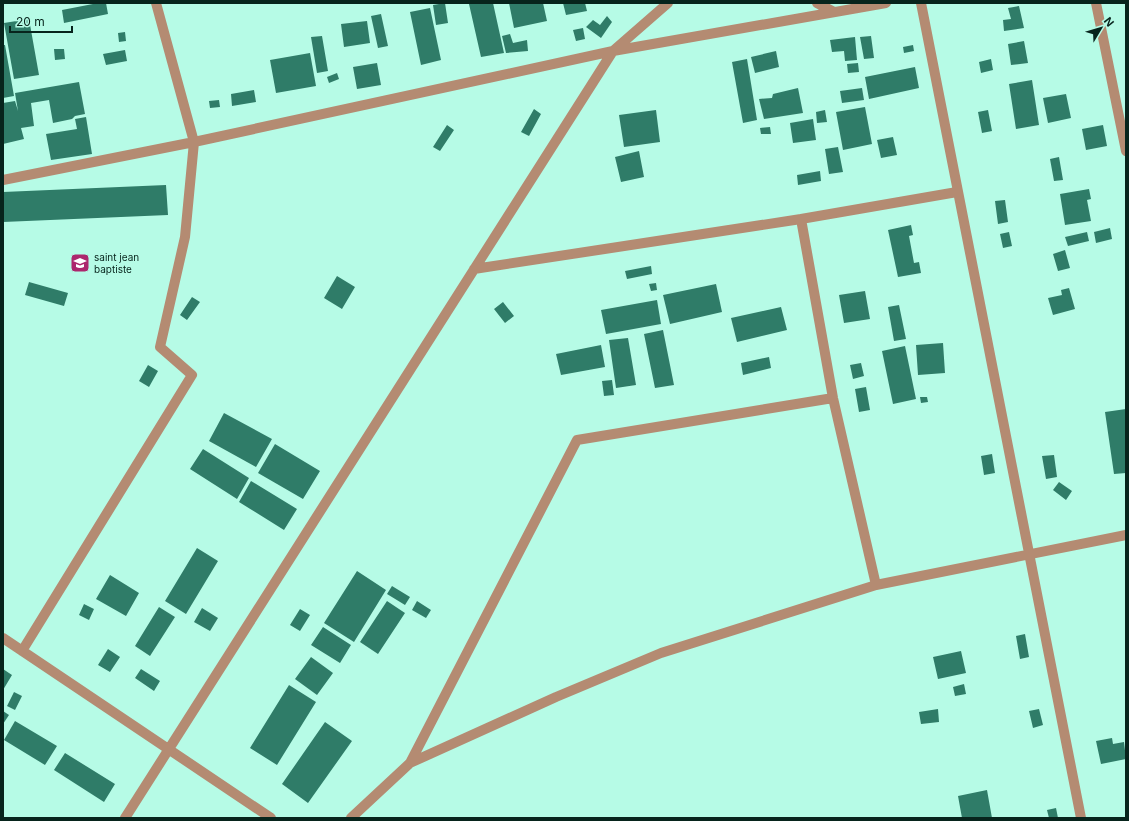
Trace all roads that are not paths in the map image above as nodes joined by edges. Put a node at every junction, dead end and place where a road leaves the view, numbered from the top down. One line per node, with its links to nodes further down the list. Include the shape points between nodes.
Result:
1 (156, 3): 9 (street)
2 (668, 3): 8 (street)
3 (817, 3): 7 (street)
4 (886, 3): 7 (street)
5 (921, 3): 12 (street)
6 (1096, 3): 10 (street)
7 (834, 12): 8 (street)
8 (613, 51): 9 (street); 14 (street)
9 (194, 142): 11 (street); 20 (street, via 185,237 160,347 192,375)
10 (1126, 151)
11 (3, 180)
12 (957, 192): 13 (street); 17 (street)
13 (801, 219): 14 (street); 15 (street)
14 (474, 269): 21 (street)
15 (833, 398): 18 (street); 22 (street, via 577,440)
16 (1126, 535): 17 (street)
17 (1029, 555): 18 (street); 26 (street)
18 (876, 585): 22 (street, via 661,653)
19 (3, 638): 20 (street)
20 (22, 651): 21 (street)
21 (168, 749): 23 (street); 24 (street)
22 (410, 763): 25 (street)
23 (125, 818)
24 (271, 818)
25 (351, 818)
26 (1081, 818)

